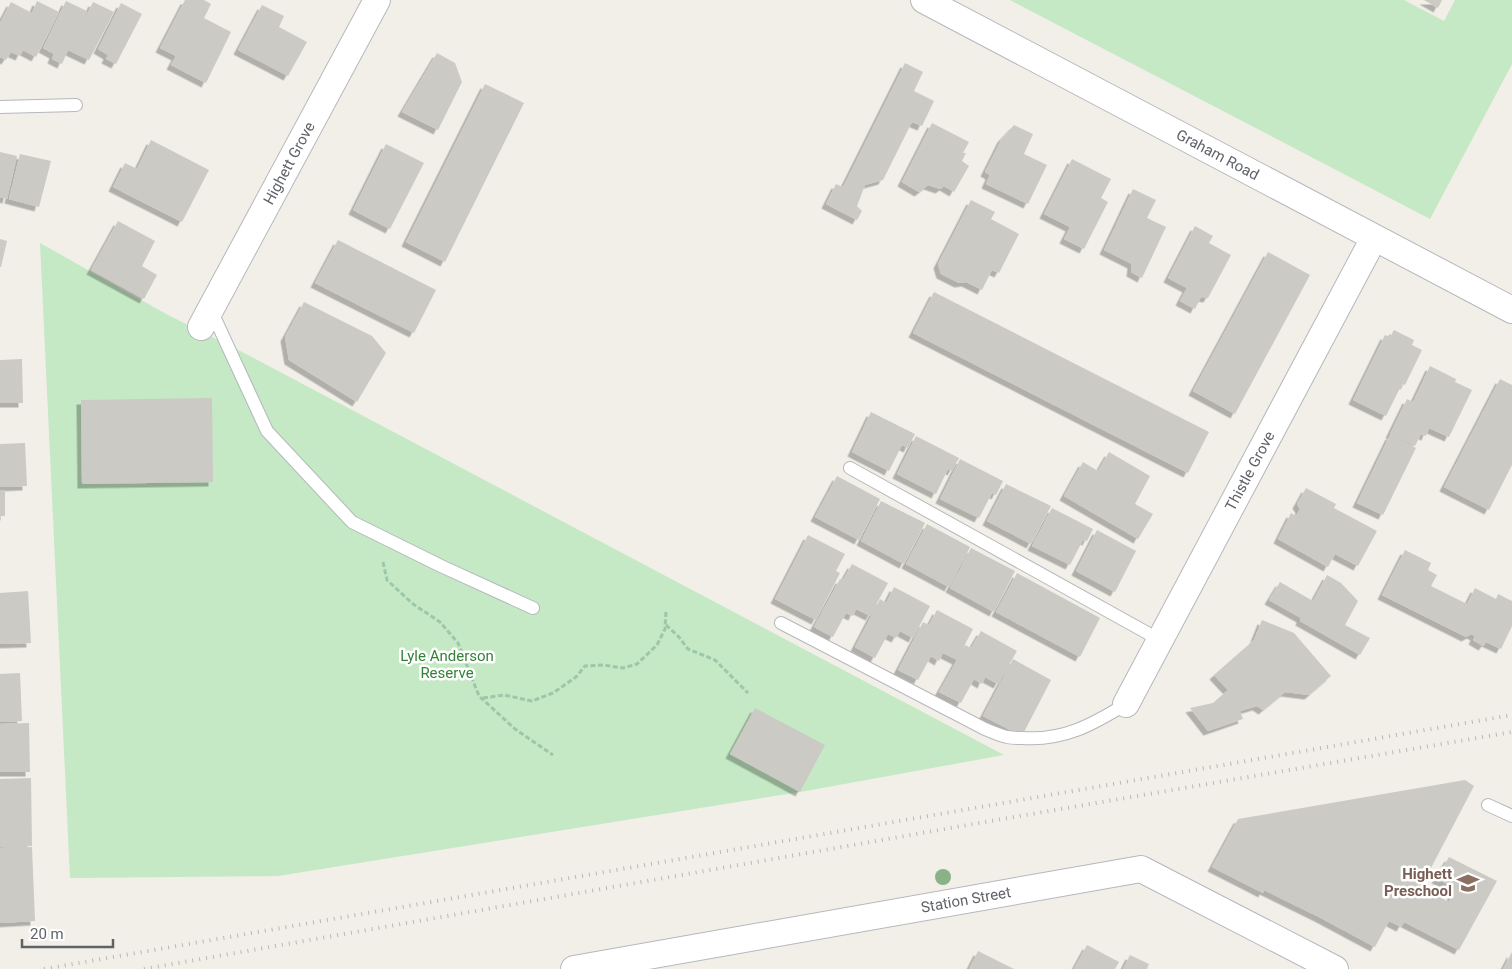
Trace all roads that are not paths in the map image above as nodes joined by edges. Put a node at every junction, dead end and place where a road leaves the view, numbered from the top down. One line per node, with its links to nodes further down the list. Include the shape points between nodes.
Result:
1 (377, 0): 7 (street, Highett Grove)
2 (924, 0): 5 (street, Graham Road)
3 (76, 105): 4 (lane)
4 (0, 107)
5 (1374, 238): 6 (street, Graham Road); 11 (street, Thistle Grove)
6 (1512, 310)
7 (206, 318): 9 (lane, via 267,431 352,522)
8 (850, 468): 11 (lane)
9 (533, 608)
10 (781, 622): 12 (lane, via 985,729 1007,737 1055,737 1098,722)
11 (1160, 640): 12 (street, Thistle Grove)
12 (1126, 704)
13 (1488, 805): 14 (lane)
14 (1512, 816)
15 (574, 969): 16 (street, Station Street, via 1141,869)
16 (1335, 969)

